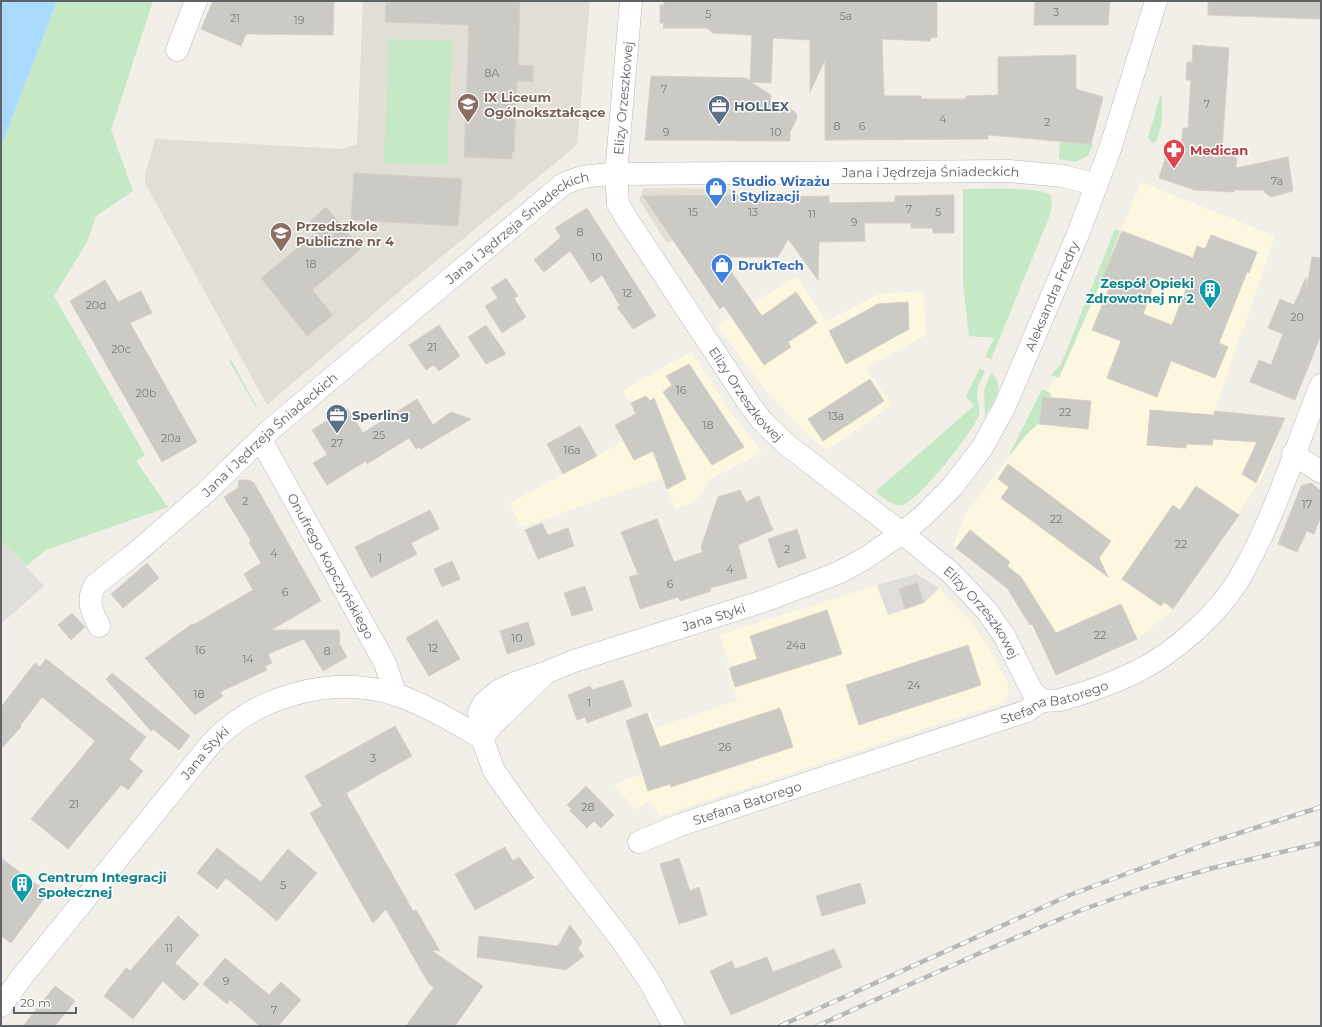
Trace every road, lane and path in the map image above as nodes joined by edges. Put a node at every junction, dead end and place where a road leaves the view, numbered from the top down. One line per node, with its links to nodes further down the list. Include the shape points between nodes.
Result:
1 (196, 1): 4 (street)
2 (631, 1): 5 (street, Elizy Orzeszkowej)
3 (1156, 1): 6 (street, Aleksandra Fredry, via 1110,150)
4 (177, 50)
5 (616, 174): 6 (street, Jana i Jędrzeja Śniadeckich, via 1009,171 1063,176); 8 (street, Jana i Jędrzeja Śniadeckich, via 584,176 562,185); 11 (street, Elizy Orzeszkowej, via 618,204 625,216 762,421 787,445)
6 (1096, 185): 11 (street, Aleksandra Fredry, via 1017,379 982,448 952,487)
7 (1321, 385): 9 (street, Stefana Batorego)
8 (261, 440): 13 (street, Jana i Jędrzeja Śniadeckich, via 201,497 95,585 91,591 89,607); 14 (street, Onufrego Kopczyńskiego, via 385,663)
9 (1293, 454): 10 (street); 15 (street, Stefana Batorego, via 1267,522 1243,573 1211,613 1172,649 1134,673 1061,700)
10 (1321, 472)
11 (901, 534): 12 (street, Aleksandra Fredry); 15 (street, Elizy Orzeszkowej, via 950,572 987,611 1005,637 1033,693)
12 (878, 550): 16 (street, Jana Styki, via 845,569 805,586 574,661 546,673)
13 (99, 626)
14 (396, 695): 16 (street, Jana Styki); 18 (street, Jana Styki, via 361,688 316,690 281,699 232,724 195,763)
15 (1044, 701): 17 (street, Stefana Batorego, via 1027,711 680,825)
16 (482, 738): 19 (street, via 494,771 623,942 650,982)
17 (639, 842)
18 (6, 999)
19 (674, 1026)

